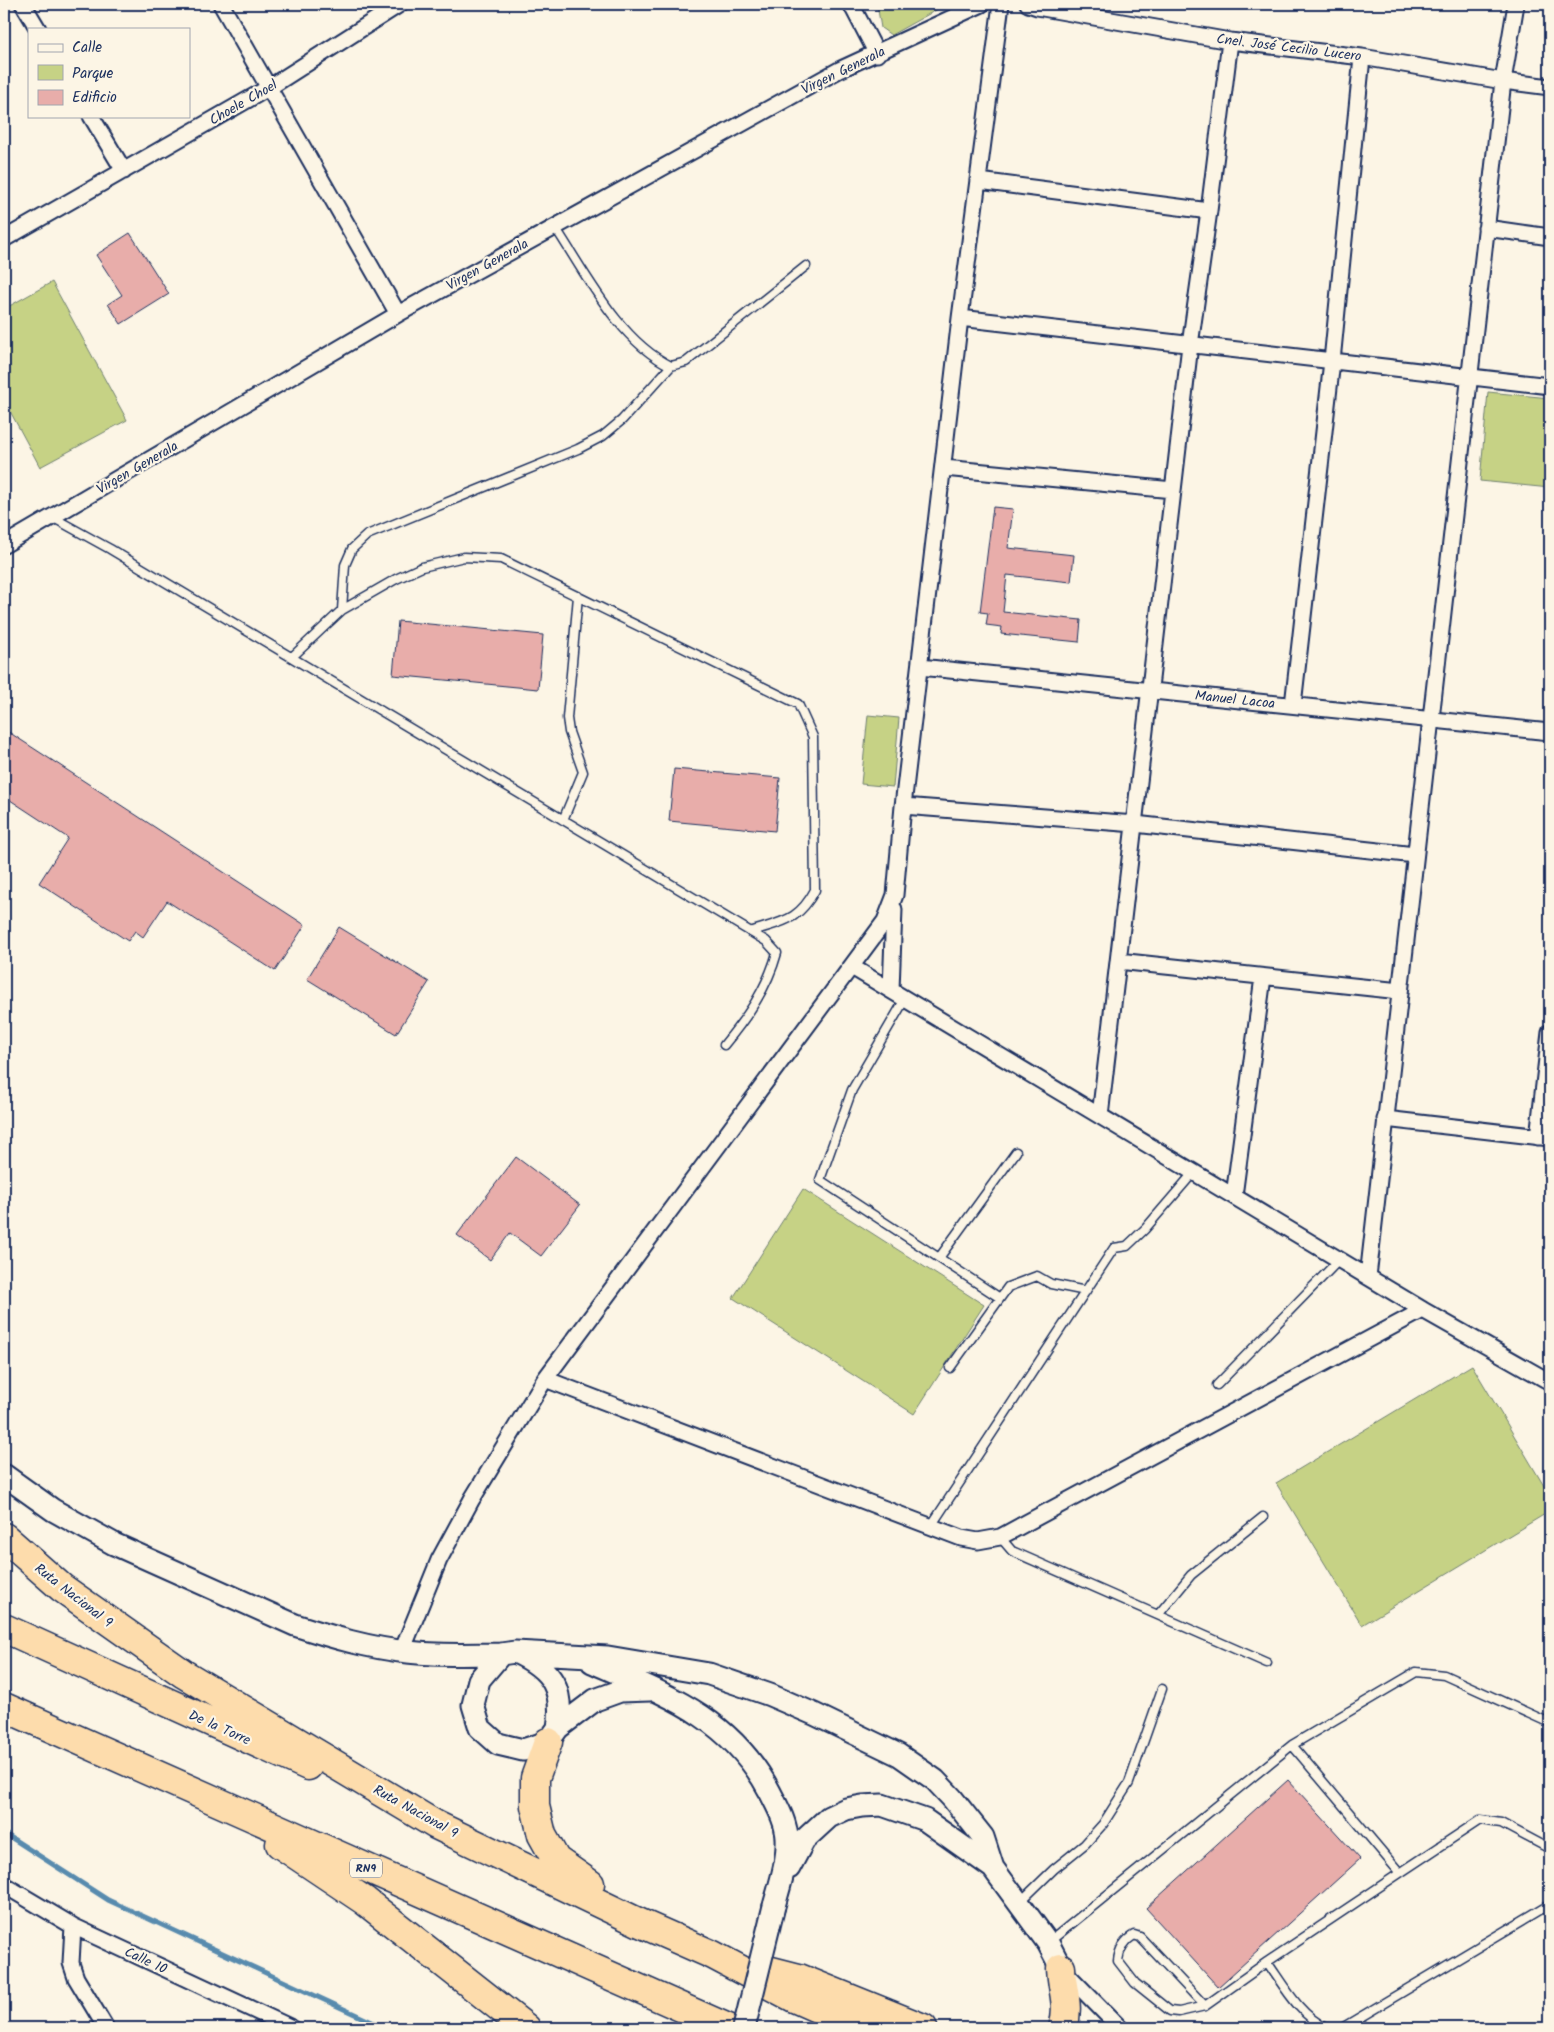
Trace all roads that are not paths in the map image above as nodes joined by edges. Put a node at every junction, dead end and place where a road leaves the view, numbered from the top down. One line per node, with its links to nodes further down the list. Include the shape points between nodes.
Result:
1 (23, 4): 9 (street)
2 (221, 4): 14 (street)
3 (400, 4): 14 (street, Choele Choel)
4 (851, 4): 11 (street)
5 (982, 4): 11 (street, Virgen Generala)
6 (1001, 4): 18 (street)
7 (1028, 4): 10 (street, Cnel. José Cecilio Lucero)
8 (1516, 4): 13 (street)
9 (37, 28)
10 (1230, 40): 12 (street, Cnel. José Cecilio Lucero); 19 (street)
11 (876, 54): 20 (street, Virgen Generala, via 839,70)
12 (1362, 57): 13 (street, Cnel. José Cecilio Lucero); 28 (street)
13 (1503, 81): 15 (street, Cnel. José Cecilio Lucero); 21 (street)
14 (270, 87): 17 (street, Choele Choel); 25 (street)
15 (1550, 87)
16 (92, 118): 17 (street)
17 (124, 171): 23 (street, Choele Choel)
18 (979, 182): 19 (street); 26 (street)
19 (1209, 211): 27 (street)
20 (555, 227): 25 (street, Virgen Generala); 29 (lane, via 619,325)
21 (1486, 228): 22 (street); 30 (street)
22 (1550, 237)
23 (4, 239)
24 (806, 266): 29 (lane, via 686,362)
25 (398, 314): 34 (street, Virgen Generala)
26 (960, 318): 27 (street); 32 (street)
27 (1190, 345): 28 (street); 33 (street)
28 (1332, 361): 30 (street); 41 (street)
29 (671, 366): 37 (lane, via 603,436 367,535 352,549 345,565)
30 (1469, 377): 31 (street); 42 (street)
31 (1550, 386)
32 (944, 468): 33 (street); 39 (street)
33 (1173, 490): 40 (street)
34 (52, 517): 35 (street, Virgen Generala); 38 (lane, via 110,548)
35 (4, 545)
36 (578, 596): 37 (lane, via 501,558 464,557 422,567); 45 (lane, via 567,718 583,772); 49 (lane, via 798,704 806,718 813,737 815,890 794,917)
37 (342, 610): 38 (lane)
38 (292, 658): 45 (lane)
39 (920, 667): 40 (street, Manuel Lacoa); 44 (street)
40 (1150, 691): 41 (street, Manuel Lacoa); 46 (street)
41 (1293, 705): 42 (street, Manuel Lacoa)
42 (1430, 719): 43 (street, Manuel Lacoa); 47 (street)
43 (1550, 732)
44 (903, 806): 46 (street); 48 (street)
45 (564, 820): 49 (lane)
46 (1135, 824): 47 (street); 50 (street)
47 (1415, 855): 54 (street)
48 (894, 895): 51 (street, via 885,921); 53 (street)
49 (750, 932): 57 (lane, via 766,941 777,953 772,973 748,1015)
50 (1118, 962): 52 (street); 58 (street)
51 (852, 967): 53 (street); 71 (street)
52 (1263, 977): 54 (street); 63 (street)
53 (891, 990): 55 (street)
54 (1400, 991): 59 (street)
55 (905, 999): 58 (street); 64 (lane, via 852,1090 820,1180)
56 (1550, 1032): 60 (street)
57 (724, 1045)
58 (1100, 1116): 62 (street)
59 (1385, 1119): 60 (street); 66 (street)
60 (1544, 1137)
61 (1016, 1152): 64 (lane)
62 (1194, 1172): 63 (street); 67 (lane, via 1145,1229 1127,1246 1114,1248)
63 (1234, 1196): 65 (street)
64 (940, 1258): 68 (lane)
65 (1339, 1260): 66 (street); 73 (lane)
66 (1368, 1277): 69 (street)
67 (1086, 1291): 68 (lane, via 1051,1284 1037,1276 1008,1287); 76 (lane)
68 (1000, 1298): 70 (lane)
69 (1423, 1310): 72 (street); 78 (street)
70 (950, 1368)
71 (545, 1380): 76 (street); 81 (street, via 472,1499 439,1560)
72 (1550, 1382)
73 (1217, 1385)
74 (4, 1475): 81 (main road, via 53,1510 114,1544 227,1596 295,1625)
75 (1264, 1517): 79 (lane, via 1191,1575)
76 (931, 1526): 78 (street, via 961,1538)
77 (4, 1537): 92 (highway, Ruta Nacional 9, via 62,1588 184,1674)
78 (1000, 1537): 79 (lane, via 1012,1551)
79 (1158, 1615): 84 (lane)
80 (4, 1628): 92 (highway, De la Torre)
81 (402, 1652): 82 (main road)
82 (508, 1653): 83 (main road); 89 (main road, via 535,1662 548,1674 561,1709); 89 (main road, via 479,1680 473,1705 480,1728 498,1744 523,1750)
83 (574, 1655): 86 (main road); 94 (main road, via 640,1662 717,1676 873,1742 935,1780 982,1837)
84 (1267, 1663)
85 (1162, 1689): 98 (lane, via 1129,1783 1103,1824)
86 (656, 1690): 89 (main road, via 620,1691 595,1700); 96 (main road, via 722,1729 744,1752 781,1813 786,1857)
87 (4, 1707): 91 (highway, RN9)
88 (1550, 1723): 90 (lane, via 1444,1675 1416,1672)
89 (553, 1735): 100 (highway, via 535,1778 542,1835 556,1860 579,1878 618,1900)
90 (1292, 1745): 95 (lane); 102 (lane)
91 (216, 1802): 109 (highway, via 365,1901); 110 (highway, RN9)
92 (436, 1825): 100 (highway, Ruta Nacional 9)
93 (1550, 1849): 95 (lane, via 1501,1823 1480,1820)
94 (993, 1868): 96 (main road, via 926,1820 882,1805 846,1809 829,1817 804,1840 792,1866); 98 (main road)
95 (1400, 1873): 104 (lane)
96 (782, 1875): 111 (main road, bridge)
97 (4, 1885): 101 (street, Calle 10)
98 (1018, 1904): 102 (main road)
99 (1550, 1904): 117 (lane)
100 (638, 1922): 103 (highway, Ruta Nacional 9)
101 (73, 1926): 107 (street, via 71,1963 76,1978); 108 (street, Calle 10)
102 (1048, 1943): 105 (main road)
103 (713, 1955): 112 (highway, Ruta Nacional 9, via 794,1998); 113 (highway, via 799,1978)
104 (1268, 1962): 106 (lane); 116 (lane, via 1302,2010)
105 (1061, 1968): 114 (highway, via 1068,2014); 115 (street)
106 (1205, 2006): 106 (lane, via 1140,1937 1134,1935 1127,1939 1118,1962 1134,1983 1170,2011)
107 (106, 2028)
108 (292, 2028)
109 (526, 2028)
110 (728, 2028)
111 (744, 2028)
112 (862, 2028)
113 (923, 2028)
114 (1063, 2028)
115 (1120, 2028)
116 (1327, 2028)
117 (1342, 2028)

